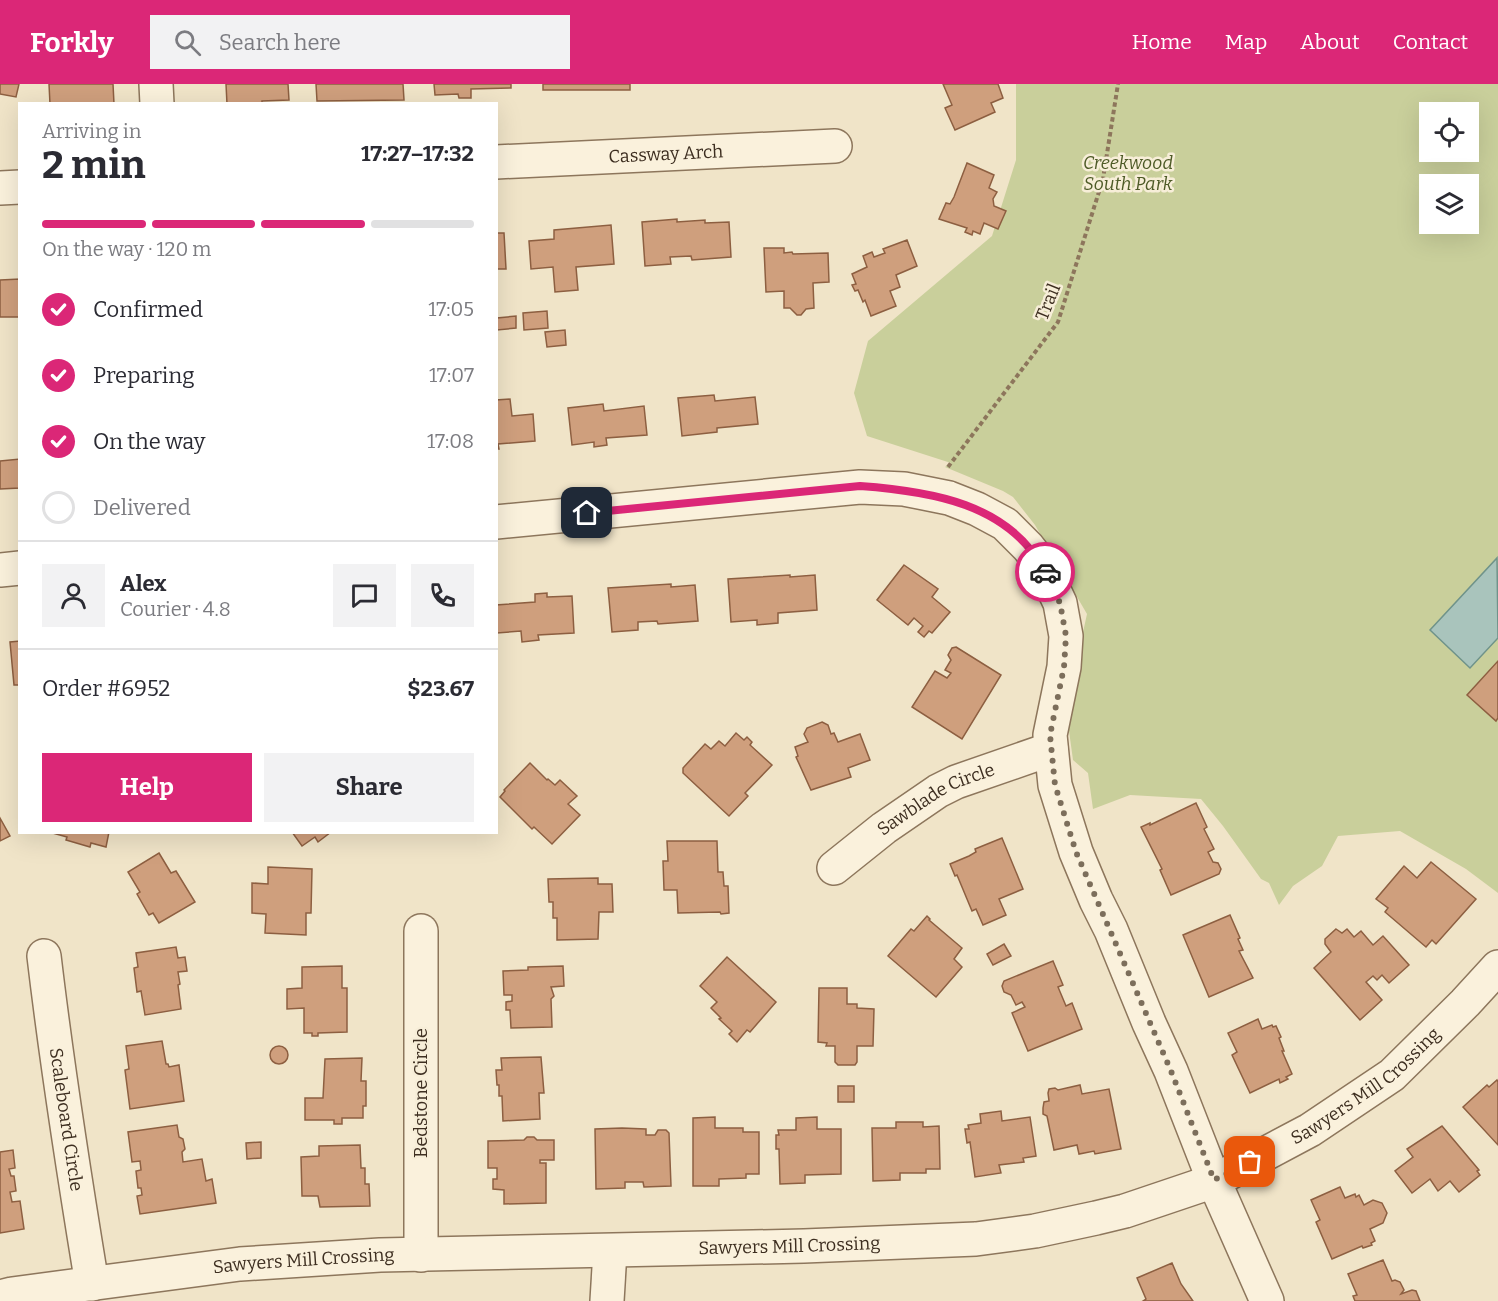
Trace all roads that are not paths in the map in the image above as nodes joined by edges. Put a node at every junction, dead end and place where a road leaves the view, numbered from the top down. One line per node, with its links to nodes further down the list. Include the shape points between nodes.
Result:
1 (156, 84): 2 (street)
2 (157, 102)
3 (835, 146): 4 (street, Cassway Arch)
4 (498, 162)
5 (18, 187): 6 (street)
6 (0, 188)
7 (498, 522): 10 (street, via 860,486 904,489 949,498 978,509 1005,524 1028,547 1042,565 1060,603 1065,657 1050,735)
8 (18, 568): 9 (street)
9 (0, 570)
10 (1051, 749): 11 (street, Sawblade Circle, via 938,791); 15 (street, via 1055,785 1076,852)
11 (834, 868)
12 (421, 931): 17 (street, Bedstone Circle)
13 (44, 956): 18 (street, Scaleboard Circle)
14 (1498, 967): 15 (street, Sawyers Mill Crossing, via 1392,1075 1310,1130)
15 (1214, 1180): 16 (street, Sawyers Mill Crossing, via 1125,1211 1035,1231 976,1239); 21 (street)
16 (610, 1251): 17 (street, Sawyers Mill Crossing); 20 (street)
17 (421, 1255): 18 (street, Sawyers Mill Crossing, via 240,1264)
18 (92, 1284): 19 (street, Sawyers Mill Crossing)
19 (0, 1297)
20 (607, 1301)
21 (1267, 1301)

